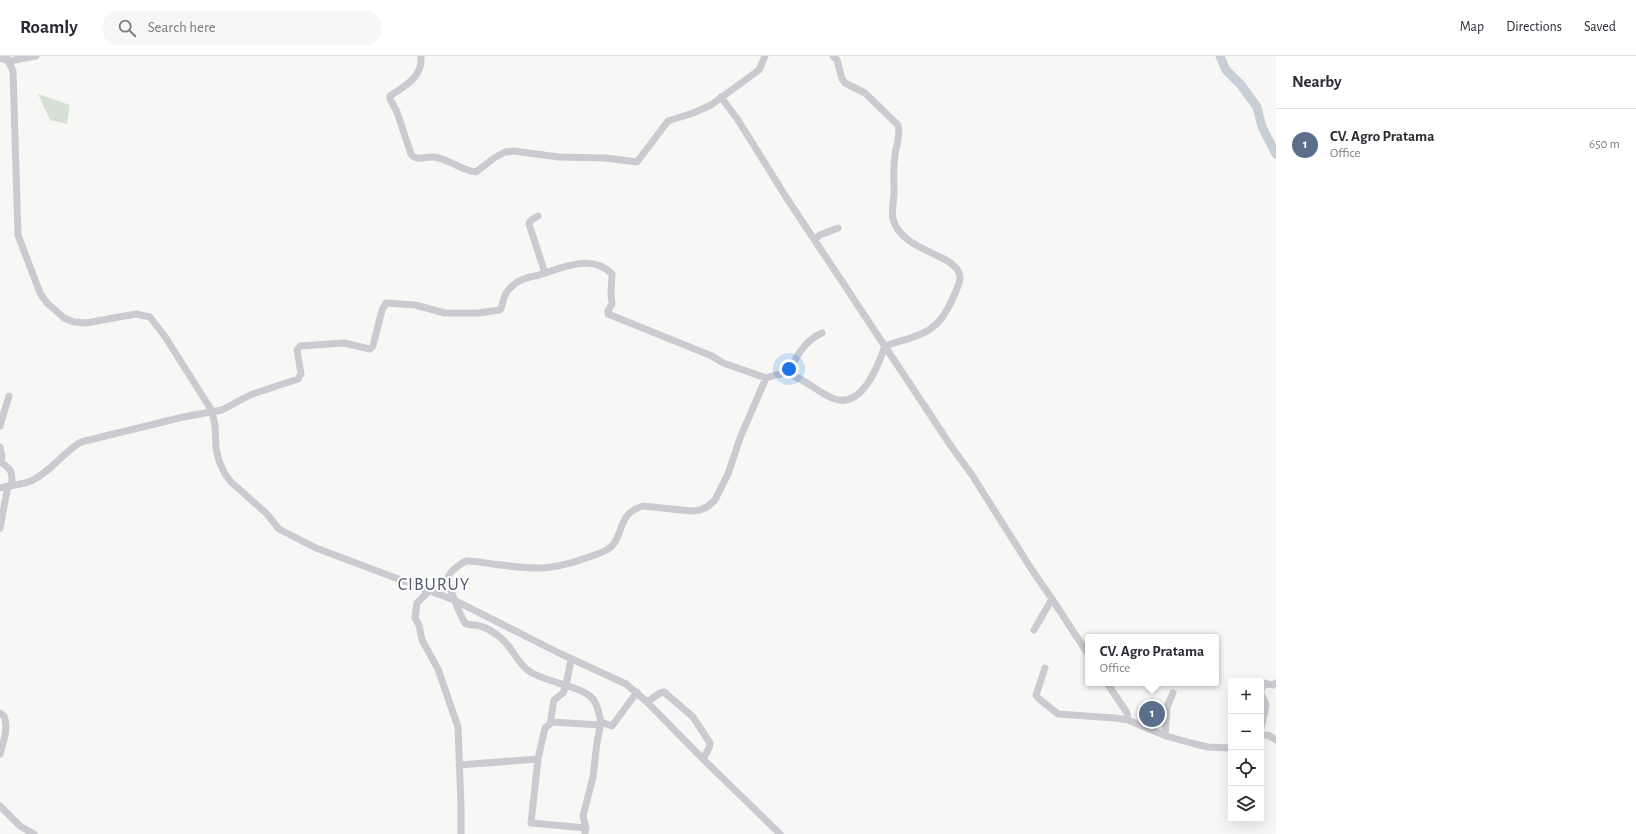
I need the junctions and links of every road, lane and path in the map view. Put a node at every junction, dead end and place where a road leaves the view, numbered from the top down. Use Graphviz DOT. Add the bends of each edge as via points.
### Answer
graph roads {
  1 [pos="36,56"];
  2 [pos="421,56"];
  3 [pos="765,56"];
  4 [pos="833,56"];
  5 [pos="0,58"];
  6 [pos="7,58"];
  7 [pos="721,97"];
  8 [pos="538,216"];
  9 [pos="838,228"];
  10 [pos="815,240"];
  11 [pos="545,273"];
  12 [pos="822,333"];
  13 [pos="885,346"];
  14 [pos="788,374"];
  15 [pos="766,378"];
  16 [pos="9,396"];
  17 [pos="212,411"];
  18 [pos="0,426"];
  19 [pos="0,447"];
  20 [pos="0,462"];
  21 [pos="10,485"];
  22 [pos="0,488"];
  23 [pos="0,528"];
  24 [pos="429,591"];
  25 [pos="1052,599"];
  26 [pos="454,600"];
  27 [pos="1034,630"];
  28 [pos="1085,649"];
  29 [pos="571,659"];
  30 [pos="1045,668"];
  31 [pos="1264,683"];
  32 [pos="1276,683"];
  33 [pos="566,686"];
  34 [pos="1109,686"];
  35 [pos="637,692"];
  36 [pos="1173,693"];
  37 [pos="1264,701"];
  38 [pos="647,702"];
  39 [pos="0,713"];
  40 [pos="1264,715"];
  41 [pos="1128,720"];
  42 [pos="551,722"];
  43 [pos="601,724"];
  44 [pos="1165,735"];
  45 [pos="1264,735"];
  46 [pos="1276,740"];
  47 [pos="1228,748"];
  48 [pos="0,754"];
  49 [pos="538,759"];
  50 [pos="703,759"];
  51 [pos="459,765"];
  52 [pos="0,806"];
  53 [pos="585,831"];
  54 [pos="34,834"];
  55 [pos="461,834"];
  56 [pos="780,834"];
  1 -- 6 [label="street"];
  2 -- 7 [label="street" via="422,64 415,79 390,96 411,154 418,159 434,157 449,161 472,172 476,172 505,152 514,151 558,157 637,162 668,121 702,109"];
  3 -- 7 [label="street" via="759,70"];
  4 -- 13 [label="street" via="837,60 845,83 865,93 898,125 899,136 893,168 893,217 896,227 911,243 946,260 960,275 947,312 937,324 918,335"];
  5 -- 6 [label="street"];
  6 -- 17 [label="street" via="13,71 18,235 40,293 58,313 74,322 86,323 136,314 150,317"];
  7 -- 10 [label="street"];
  8 -- 11 [label="street" via="529,224"];
  9 -- 10 [label="street" via="820,235"];
  10 -- 13 [label="street"];
  11 -- 15 [label="street" via="582,263 605,269 612,274 613,279 612,304 608,314 712,356 723,364"];
  11 -- 17 [label="street" via="517,282 504,295 501,309 485,313 445,313 415,305 386,302 370,349 344,343 300,346 297,350 301,374 298,379 250,394 222,410"];
  12 -- 14 [label="street" via="813,337 804,346"];
  13 -- 14 [label="street" via="870,381 851,398 834,399"];
  13 -- 25 [label="street"];
  14 -- 15 [label="street"];
  15 -- 26 [label="street" via="722,487 715,500 707,507 692,511 643,506 636,508 625,517 617,539 609,549 547,568 466,561 455,568 448,578"];
  16 -- 18 [label="street"];
  17 -- 21 [label="street" via="81,442 46,472 30,482"];
  17 -- 24 [label="street" via="216,448 225,474 266,513 278,529 316,548"];
  19 -- 20 [label="street"];
  20 -- 21 [label="street" via="11,470"];
  21 -- 22 [label="street"];
  21 -- 23 [label="street"];
  24 -- 26 [label="street"];
  24 -- 51 [label="street" via="417,604 415,618 452,707 458,731"];
  25 -- 27 [label="street"];
  25 -- 28 [label="street"];
  26 -- 29 [label="street"];
  26 -- 33 [label="street" via="465,623 488,629 503,640 528,671"];
  29 -- 33 [label="street"];
  29 -- 35 [label="street" via="626,684"];
  30 -- 41 [label="street" via="1036,695 1055,712"];
  31 -- 32 [label="street"];
  33 -- 42 [label="street" via="563,693 554,700"];
  33 -- 43 [label="street" via="593,698"];
  34 -- 41 [label="street" via="1127,713"];
  35 -- 38 [label="street"];
  35 -- 43 [label="street" via="612,726"];
  36 -- 44 [label="street" via="1167,707"];
  37 -- 40 [label="street"];
  38 -- 50 [label="street"];
  38 -- 50 [label="street" via="664,692 693,716 710,743"];
  39 -- 48 [label="street" via="6,723"];
  41 -- 44 [label="street"];
  42 -- 43 [label="street"];
  42 -- 49 [label="street" via="544,728"];
  43 -- 53 [label="street" via="593,777 583,816"];
  44 -- 47 [label="street" via="1203,746"];
  45 -- 46 [label="street"];
  49 -- 51 [label="street"];
  49 -- 53 [label="street" via="531,823"];
  50 -- 56 [label="street"];
  51 -- 55 [label="street"];
  52 -- 54 [label="street" via="20,826"];
}
